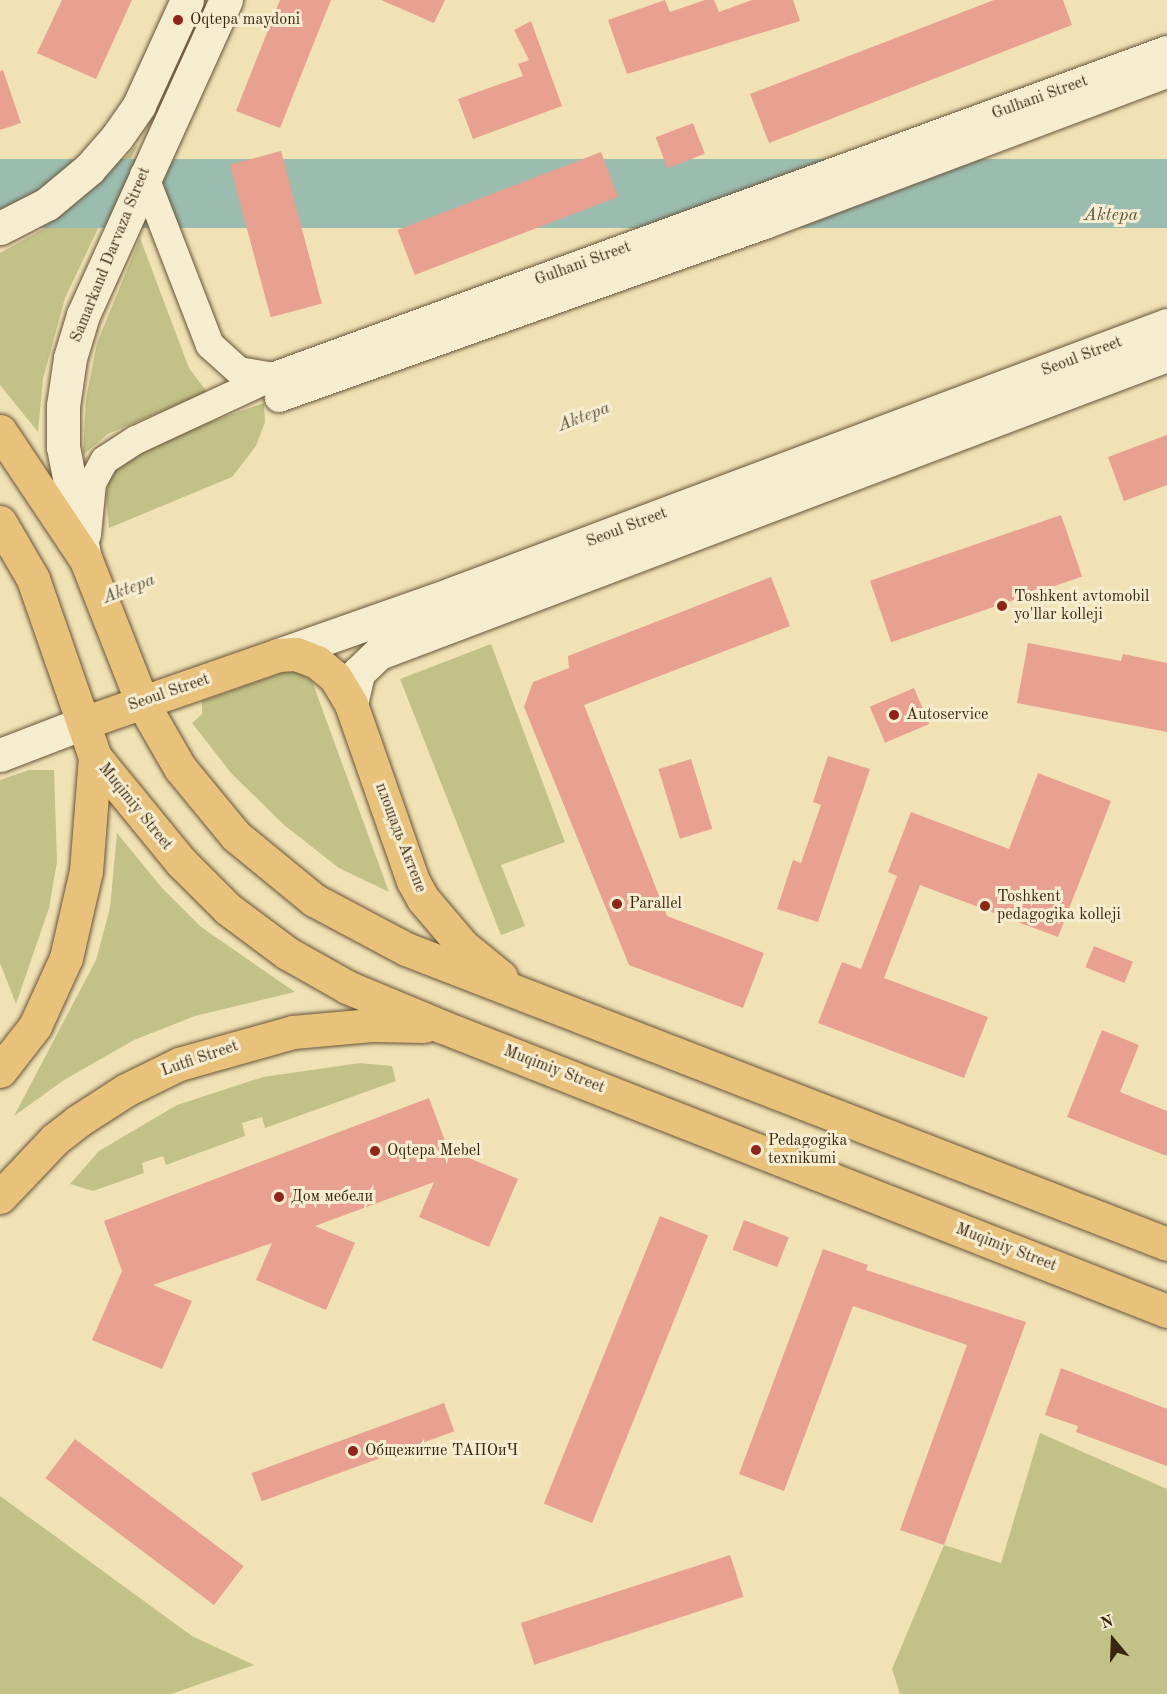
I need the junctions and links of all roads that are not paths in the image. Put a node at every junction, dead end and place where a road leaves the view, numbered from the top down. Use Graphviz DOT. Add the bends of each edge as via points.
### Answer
graph roads {
  1 [pos="188,0"];
  2 [pos="226,0"];
  3 [pos="1167,50"];
  4 [pos="1167,74"];
  5 [pos="144,175"];
  6 [pos="0,228"];
  7 [pos="1167,325"];
  8 [pos="1167,355"];
  9 [pos="276,387"];
  10 [pos="0,431"];
  11 [pos="0,522"];
  12 [pos="0,545"];
  13 [pos="86,560"];
  14 [pos="33,579"];
  15 [pos="278,655"];
  16 [pos="142,702"];
  17 [pos="351,704"];
  18 [pos="83,723"];
  19 [pos="0,755"];
  20 [pos="95,757"];
  21 [pos="532,999"];
  22 [pos="443,1027"];
  23 [pos="2,1062"];
  24 [pos="0,1197"];
  25 [pos="1167,1244"];
  26 [pos="1167,1311"];
  1 -- 6 [label="main road" via="139,105 117,137 88,169 47,204"];
  2 -- 5 [label="main road, Samarkand Darvaza Street"];
  3 -- 9 [label="street, Gulhani Street"];
  4 -- 9 [label="street, Gulhani Street" via="776,220"];
  5 -- 9 [label="street" via="210,345 239,371"];
  5 -- 13 [label="main road, Samarkand Darvaza Street" via="83,315 66,382 62,426 65,468"];
  7 -- 15 [label="main road, Seoul Street" via="451,594"];
  8 -- 17 [label="main road" via="379,653 358,673"];
  9 -- 13 [label="street, Gulhani Street" via="136,440 105,460 91,490"];
  10 -- 13 [label="main road"];
  11 -- 14 [label="main road, Muqimiy Street"];
  12 -- 14 [label="main road"];
  13 -- 16 [label="main road"];
  14 -- 18 [label="main road, Muqimiy Street"];
  15 -- 16 [label="main road, Seoul Street"];
  15 -- 17 [label="main road, площадь Актепе" via="296,654 317,662 335,677"];
  16 -- 18 [label="main road, Seoul Street"];
  16 -- 21 [label="main road" via="180,768 214,813 288,881 390,942"];
  17 -- 21 [label="main road, площадь Актепе" via="413,881 423,899 463,946"];
  18 -- 19 [label="main road"];
  18 -- 20 [label="main road, Muqimiy Street"];
  20 -- 22 [label="main road, Muqimiy Street" via="166,846 228,909 257,932 347,987"];
  20 -- 23 [label="main road" via="94,813 74,929 45,1006"];
  21 -- 25 [label="main road"];
  22 -- 24 [label="main road, Lutfi Street" via="372,1025 293,1032 179,1064 126,1090 78,1121 55,1139"];
  22 -- 26 [label="main road, Muqimiy Street"];
}
